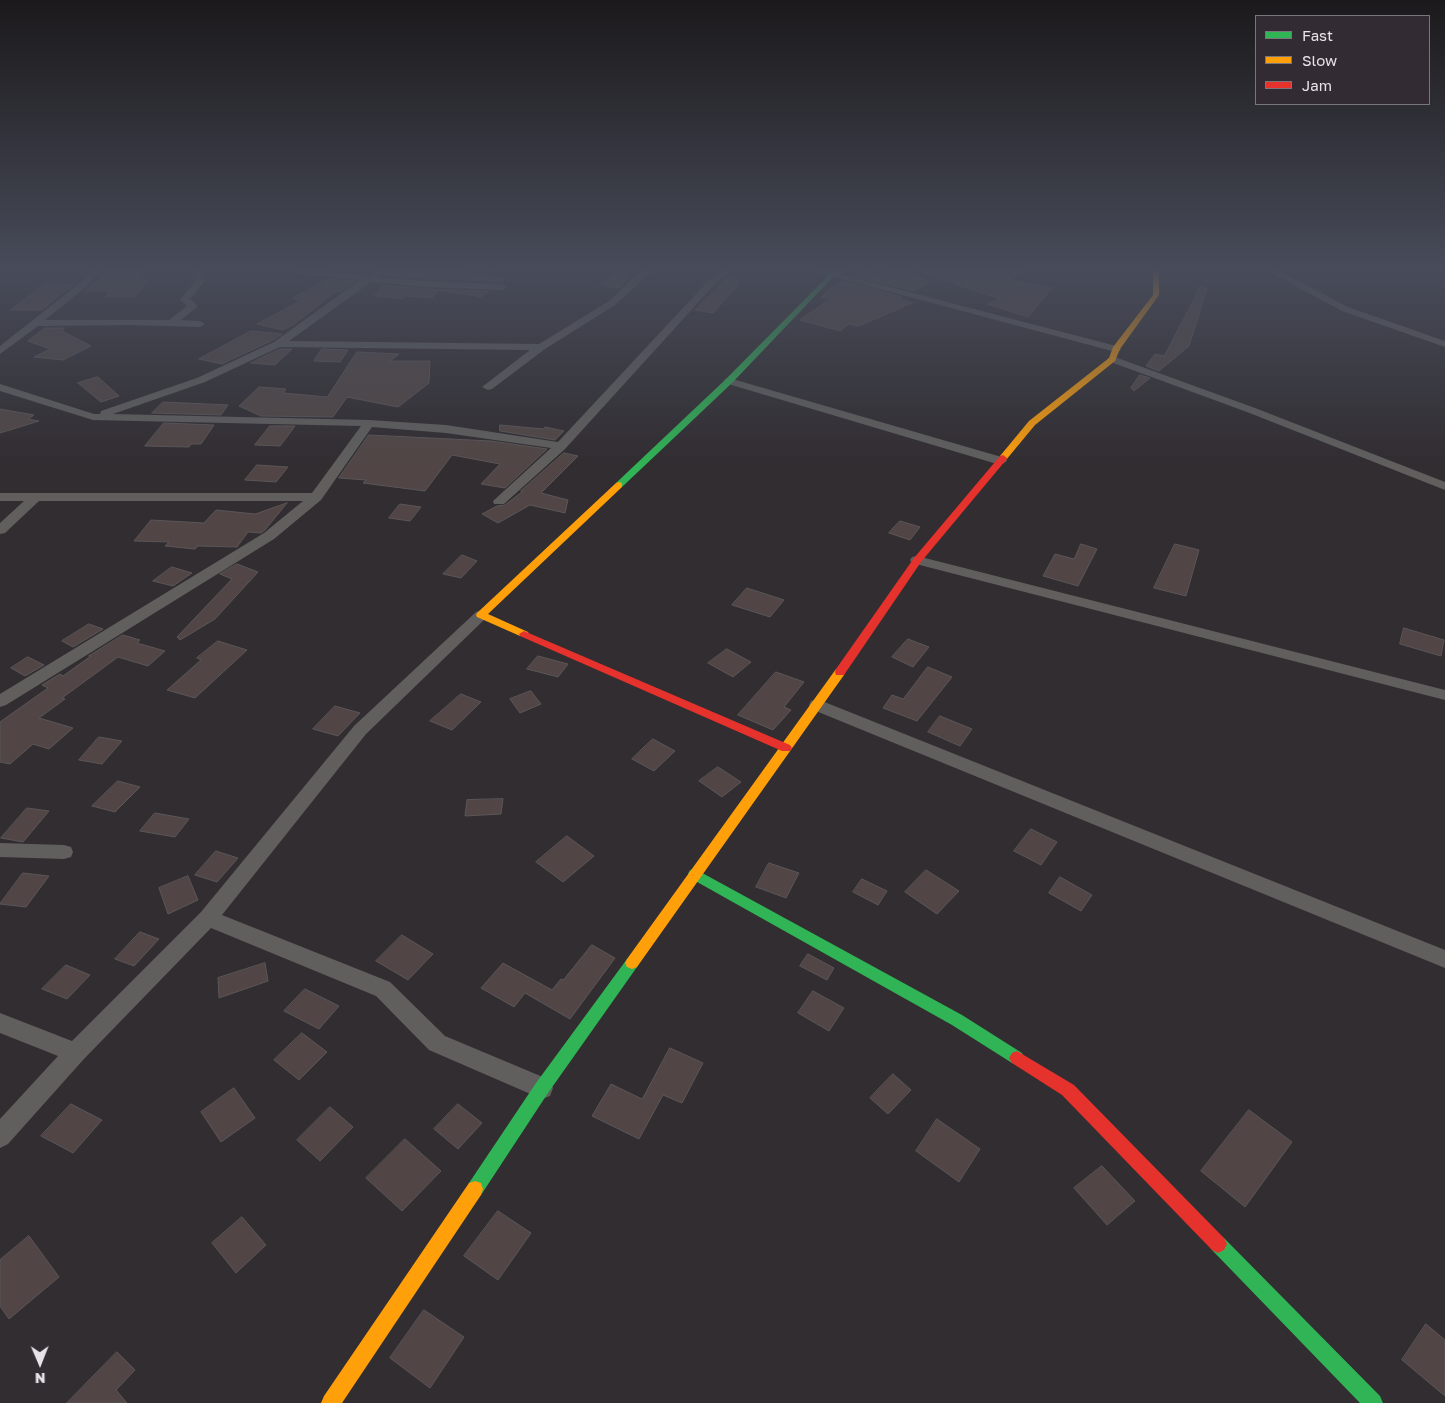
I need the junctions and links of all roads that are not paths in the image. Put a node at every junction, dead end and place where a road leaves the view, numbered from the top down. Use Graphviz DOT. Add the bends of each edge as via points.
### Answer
graph roads {
  1 [pos="21,334"];
  2 [pos="291,334"];
  3 [pos="561,334"];
  4 [pos="664,334"];
  5 [pos="775,334"];
  6 [pos="1044,334"];
  7 [pos="1128,334"];
  8 [pos="1418,334"];
  9 [pos="278,344"];
  10 [pos="1445,344"];
  11 [pos="541,347"];
  12 [pos="0,351"];
  13 [pos="1114,354"];
  14 [pos="730,381"];
  15 [pos="0,387"];
  16 [pos="488,387"];
  17 [pos="93,417"];
  18 [pos="369,422"];
  19 [pos="561,446"];
  20 [pos="1001,460"];
  21 [pos="1445,486"];
  22 [pos="0,497"];
  23 [pos="36,497"];
  24 [pos="316,497"];
  25 [pos="499,501"];
  26 [pos="0,530"];
  27 [pos="917,560"];
  28 [pos="482,615"];
  29 [pos="1445,695"];
  30 [pos="0,701"];
  31 [pos="817,705"];
  32 [pos="786,748"];
  33 [pos="0,850"];
  34 [pos="64,852"];
  35 [pos="695,874"];
  36 [pos="208,918"];
  37 [pos="1445,959"];
  38 [pos="0,1023"];
  39 [pos="75,1053"];
  40 [pos="542,1088"];
  41 [pos="0,1136"];
  42 [pos="331,1403"];
  43 [pos="1373,1403"];
  1 -- 12 [label="street"];
  2 -- 9 [label="street"];
  3 -- 11 [label="street"];
  4 -- 19 [label="street"];
  5 -- 14 [label="street"];
  6 -- 13 [label="street"];
  7 -- 13 [label="street"];
  8 -- 10 [label="street"];
  9 -- 11 [label="street"];
  9 -- 17 [label="street" via="201,380"];
  11 -- 16 [label="street"];
  13 -- 20 [label="street" via="1032,424"];
  13 -- 21 [label="street"];
  14 -- 20 [label="street"];
  14 -- 28 [label="street"];
  15 -- 17 [label="street"];
  17 -- 18 [label="street"];
  18 -- 19 [label="street" via="446,429"];
  18 -- 24 [label="street"];
  19 -- 25 [label="street"];
  20 -- 27 [label="street"];
  22 -- 23 [label="street"];
  23 -- 24 [label="street"];
  23 -- 26 [label="street"];
  24 -- 30 [label="street" via="269,536"];
  27 -- 29 [label="street"];
  27 -- 31 [label="street"];
  28 -- 32 [label="street"];
  28 -- 36 [label="street" via="360,730"];
  31 -- 32 [label="street"];
  31 -- 37 [label="street"];
  32 -- 35 [label="street"];
  33 -- 34 [label="street"];
  35 -- 40 [label="street"];
  35 -- 43 [label="street" via="957,1020 1068,1090"];
  36 -- 39 [label="street"];
  36 -- 40 [label="street" via="383,989 438,1043"];
  38 -- 39 [label="street"];
  39 -- 41 [label="street"];
  40 -- 42 [label="street"];
}
